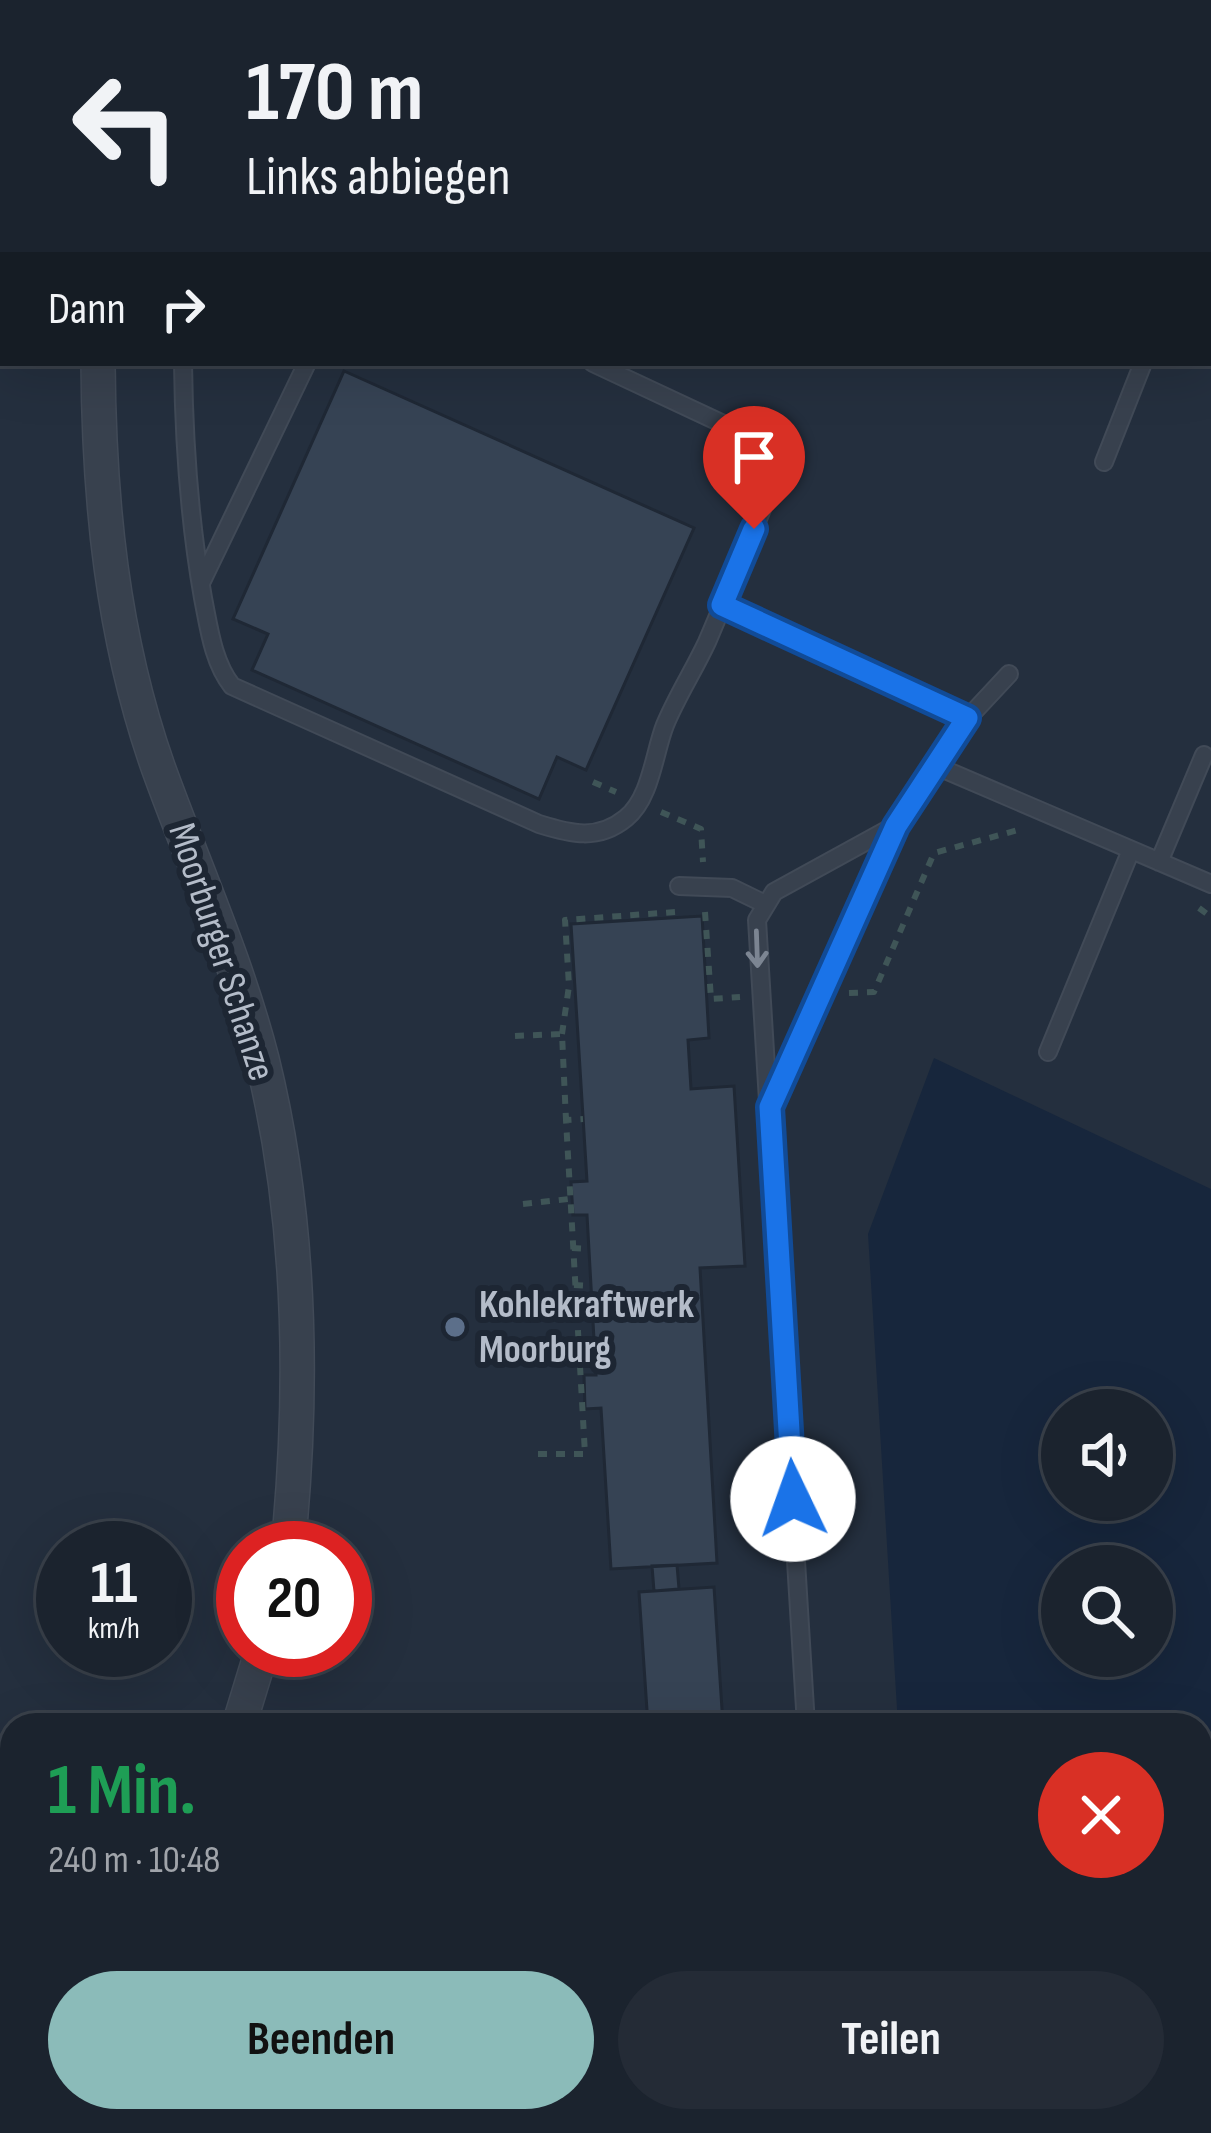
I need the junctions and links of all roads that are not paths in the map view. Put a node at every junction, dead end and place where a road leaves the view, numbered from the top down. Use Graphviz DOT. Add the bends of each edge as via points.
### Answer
graph roads {
  1 [pos="98,366"];
  2 [pos="183,366"];
  3 [pos="306,366"];
  4 [pos="598,366"];
  5 [pos="1142,366"];
  6 [pos="1104,462"];
  7 [pos="201,583"];
  8 [pos="722,605"];
  9 [pos="1009,674"];
  10 [pos="967,718"];
  11 [pos="1204,755"];
  12 [pos="936,766"];
  13 [pos="896,826"];
  14 [pos="1131,850"];
  15 [pos="1160,862"];
  16 [pos="1211,884"];
  17 [pos="679,886"];
  18 [pos="765,904"];
  19 [pos="1048,1052"];
  20 [pos="770,1107"];
  21 [pos="290,1521"];
  22 [pos="254,1677"];
  23 [pos="243,1713"];
  24 [pos="805,1713"];
  1 -- 21 [label="street, Moorburger Schanze" via="113,600 158,764 262,1059 284,1176 298,1447"];
  2 -- 7 [label="lane" via="184,467"];
  3 -- 7 [label="lane"];
  4 -- 8 [label="lane" via="785,453"];
  5 -- 6 [label="lane"];
  7 -- 8 [label="lane" via="224,676 243,694 576,835 612,826 639,803 665,724"];
  8 -- 10 [label="lane"];
  9 -- 10 [label="lane"];
  10 -- 12 [label="lane"];
  11 -- 15 [label="lane"];
  12 -- 13 [label="lane"];
  12 -- 14 [label="lane"];
  13 -- 18 [label="lane" via="815,866"];
  13 -- 20 [label="lane"];
  14 -- 15 [label="lane"];
  14 -- 19 [label="lane"];
  15 -- 16 [label="lane"];
  17 -- 18 [label="lane" via="741,890"];
  18 -- 20 [label="lane, one-way" via="756,938"];
  20 -- 24 [label="lane"];
  22 -- 23 [label="street"];
}
